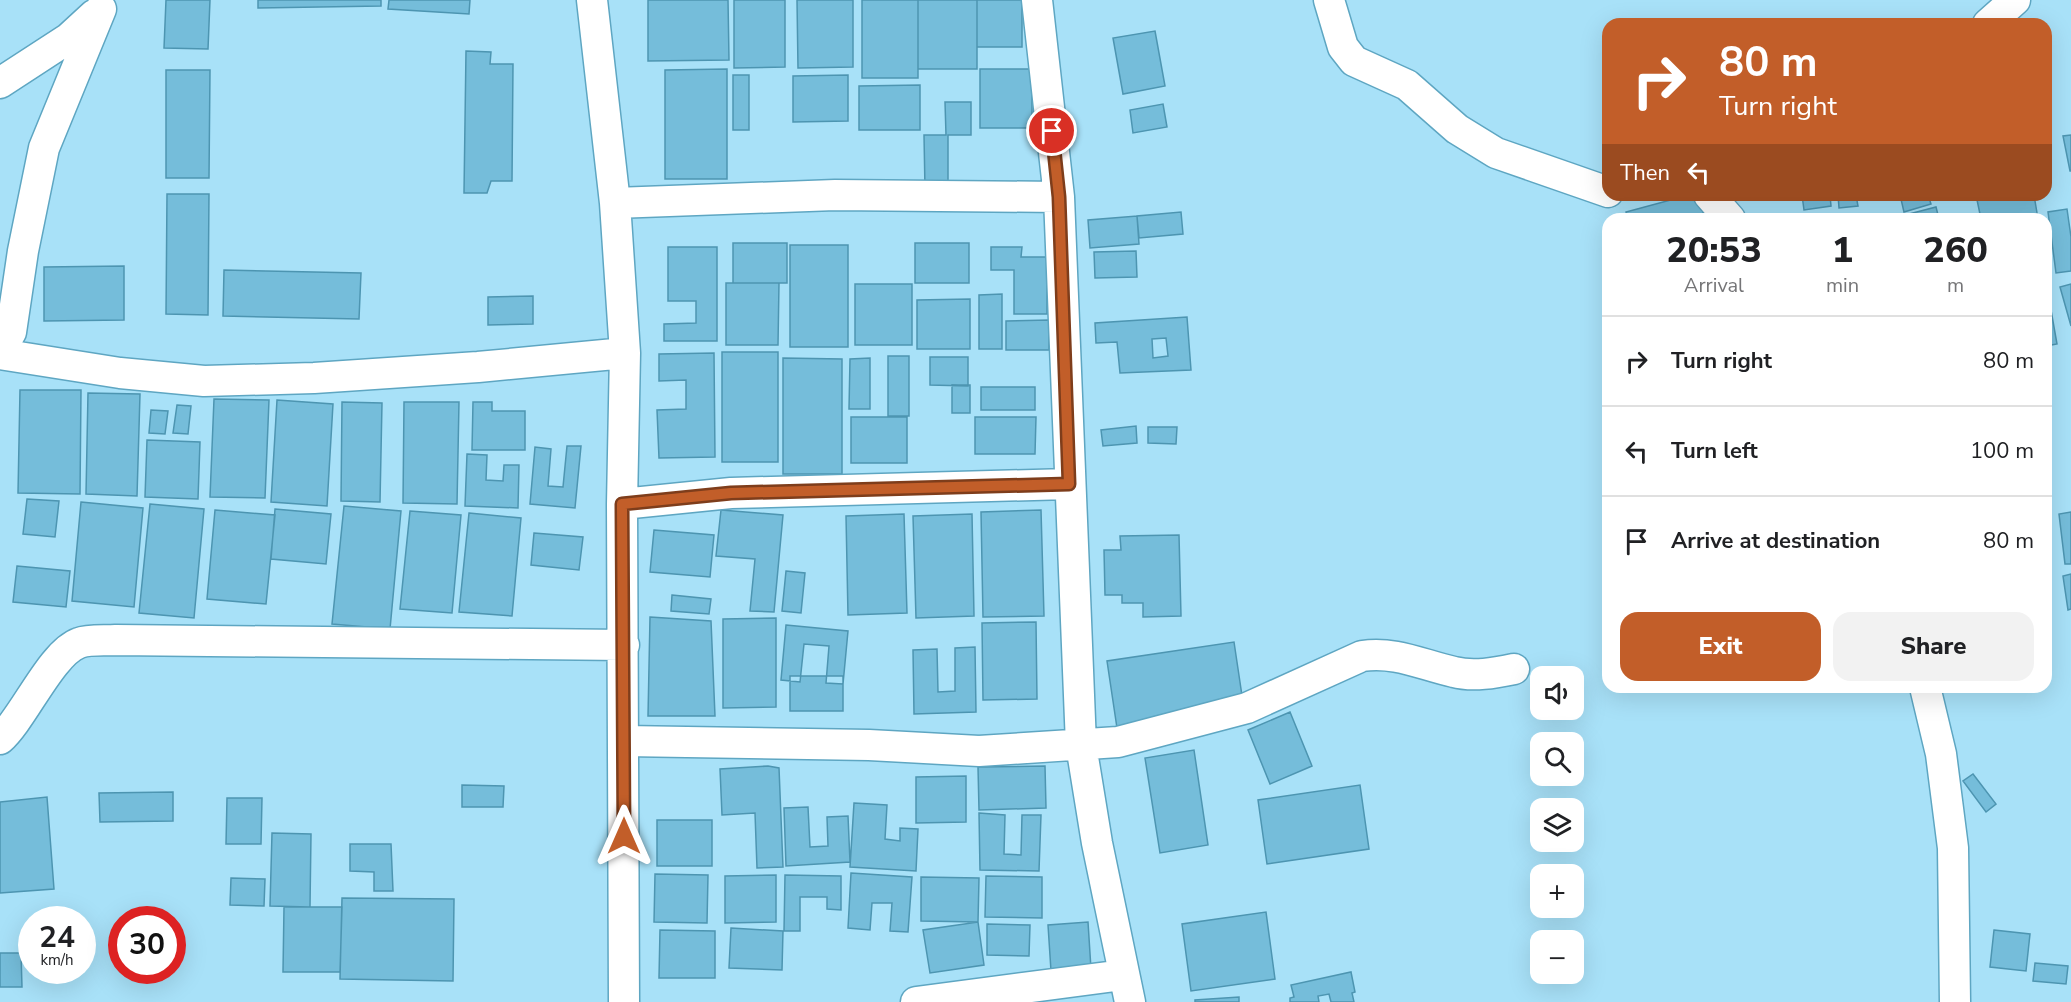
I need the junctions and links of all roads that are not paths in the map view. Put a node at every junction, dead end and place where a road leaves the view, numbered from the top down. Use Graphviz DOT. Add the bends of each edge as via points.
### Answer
graph roads {
  1 [pos="592,0"];
  2 [pos="1037,0"];
  3 [pos="1329,0"];
  4 [pos="2015,0"];
  5 [pos="104,4"];
  6 [pos="1995,18"];
  7 [pos="0,83"];
  8 [pos="1602,190"];
  9 [pos="1059,197"];
  10 [pos="1714,201"];
  11 [pos="615,203"];
  12 [pos="1725,213"];
  13 [pos="0,352"];
  14 [pos="625,353"];
  15 [pos="1069,484"];
  16 [pos="622,504"];
  17 [pos="624,645"];
  18 [pos="1514,669"];
  19 [pos="1926,693"];
  20 [pos="0,739"];
  21 [pos="625,741"];
  22 [pos="1081,746"];
  23 [pos="1126,989"];
  24 [pos="624,1002"];
  25 [pos="916,1002"];
  26 [pos="1955,1002"];
  1 -- 11 [label="street"];
  2 -- 9 [label="street"];
  3 -- 8 [label="street" via="1343,47 1354,61 1407,85 1457,129 1496,153"];
  4 -- 6 [label="street"];
  5 -- 7 [label="street" via="69,38"];
  5 -- 13 [label="street" via="44,148 10,332"];
  9 -- 11 [label="street" via="835,195"];
  9 -- 15 [label="street"];
  10 -- 12 [label="street"];
  11 -- 14 [label="street"];
  13 -- 14 [label="street" via="120,373 204,381 477,368"];
  14 -- 16 [label="street"];
  15 -- 16 [label="street" via="731,493"];
  15 -- 22 [label="street"];
  16 -- 17 [label="street"];
  17 -- 20 [label="street" via="116,640 79,643 67,651 31,694"];
  17 -- 21 [label="street"];
  18 -- 22 [label="street" via="1491,674 1456,673 1404,657 1362,656 1247,708 1164,732"];
  19 -- 26 [label="street" via="1941,754 1953,848"];
  21 -- 22 [label="street" via="979,751"];
  21 -- 24 [label="street"];
  22 -- 23 [label="street"];
  23 -- 25 [label="street"];
}
